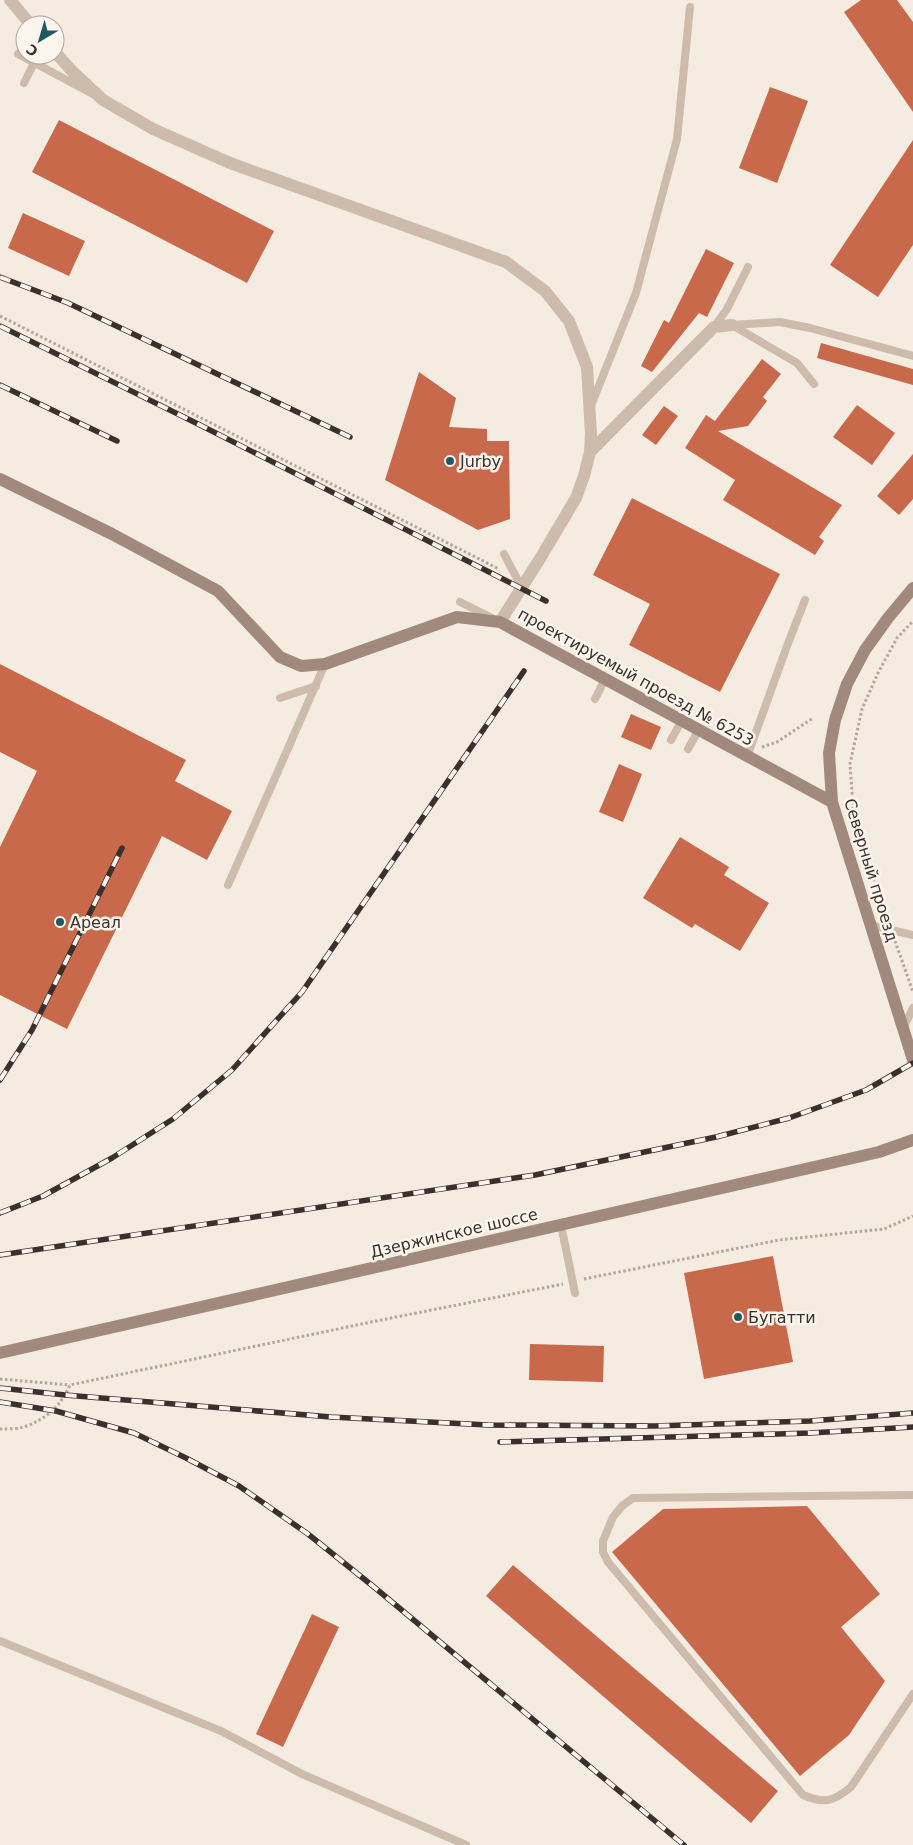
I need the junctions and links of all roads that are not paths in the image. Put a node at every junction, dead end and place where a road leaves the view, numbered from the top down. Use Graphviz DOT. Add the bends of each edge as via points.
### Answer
graph roads {
  1 [pos="10,0"];
  2 [pos="690,7"];
  3 [pos="23,15"];
  4 [pos="65,63"];
  5 [pos="33,65"];
  6 [pos="38,65"];
  7 [pos="24,83"];
  8 [pos="103,100"];
  9 [pos="748,267"];
  10 [pos="732,325"];
  11 [pos="714,328"];
  12 [pos="913,356"];
  13 [pos="814,384"];
  14 [pos="590,410"];
  15 [pos="590,452"];
  16 [pos="0,479"];
  17 [pos="504,554"];
  18 [pos="519,583"];
  19 [pos="913,588"];
  20 [pos="805,600"];
  21 [pos="460,602"];
  22 [pos="500,622"];
  23 [pos="325,664"];
  24 [pos="605,679"];
  25 [pos="316,686"];
  26 [pos="280,698"];
  27 [pos="595,699"];
  28 [pos="681,722"];
  29 [pos="698,731"];
  30 [pos="672,740"];
  31 [pos="688,749"];
  32 [pos="748,754"];
  33 [pos="832,802"];
  34 [pos="228,885"];
  35 [pos="870,925"];
  36 [pos="913,935"];
  37 [pos="913,1008"];
  38 [pos="902,1028"];
  39 [pos="913,1060"];
  40 [pos="913,1140"];
  41 [pos="561,1225"];
  42 [pos="575,1293"];
  43 [pos="0,1352"];
  44 [pos="913,1495"];
  45 [pos="0,1641"];
  46 [pos="913,1694"];
  47 [pos="466,1845"];
  1 -- 3 [label="street"];
  2 -- 14 [label="lane" via="677,139 636,292"];
  4 -- 8 [label="street"];
  5 -- 7 [label="lane"];
  6 -- 8 [label="lane"];
  8 -- 14 [label="street" via="153,129 230,163 506,262 545,291 569,321 587,367"];
  9 -- 11 [label="lane"];
  10 -- 11 [label="street"];
  10 -- 12 [label="lane" via="780,322"];
  10 -- 13 [label="lane" via="797,363"];
  11 -- 15 [label="street"];
  14 -- 15 [label="street"];
  15 -- 18 [label="street" via="576,498"];
  16 -- 23 [label="street, проектируемый проезд № 6253" via="218,590 280,657 300,666"];
  17 -- 18 [label="lane"];
  18 -- 22 [label="street"];
  19 -- 33 [label="street, Северный проезд" via="871,642 847,684 835,720 829,753"];
  20 -- 32 [label="lane"];
  21 -- 22 [label="lane"];
  22 -- 23 [label="street, проектируемый проезд № 6253" via="457,616"];
  22 -- 24 [label="street, проектируемый проезд № 6253"];
  23 -- 25 [label="lane"];
  24 -- 27 [label="lane"];
  24 -- 28 [label="street, проектируемый проезд № 6253"];
  25 -- 26 [label="lane"];
  25 -- 34 [label="lane"];
  28 -- 29 [label="street, проектируемый проезд № 6253"];
  28 -- 30 [label="lane"];
  29 -- 31 [label="lane"];
  29 -- 32 [label="street, проектируемый проезд № 6253"];
  32 -- 33 [label="street, проектируемый проезд № 6253"];
  33 -- 35 [label="street, Северный проезд"];
  35 -- 36 [label="lane"];
  35 -- 38 [label="street, Северный проезд"];
  37 -- 38 [label="lane"];
  38 -- 39 [label="street, Северный проезд"];
  40 -- 41 [label="street, Дзержинское шоссе" via="879,1152"];
  41 -- 42 [label="lane"];
  41 -- 43 [label="street, Дзержинское шоссе"];
  44 -- 46 [label="lane" via="633,1498 613,1517 603,1552 608,1562 803,1794 827,1801 840,1797 851,1788"];
  45 -- 47 [label="lane" via="221,1731 302,1774"];
}
